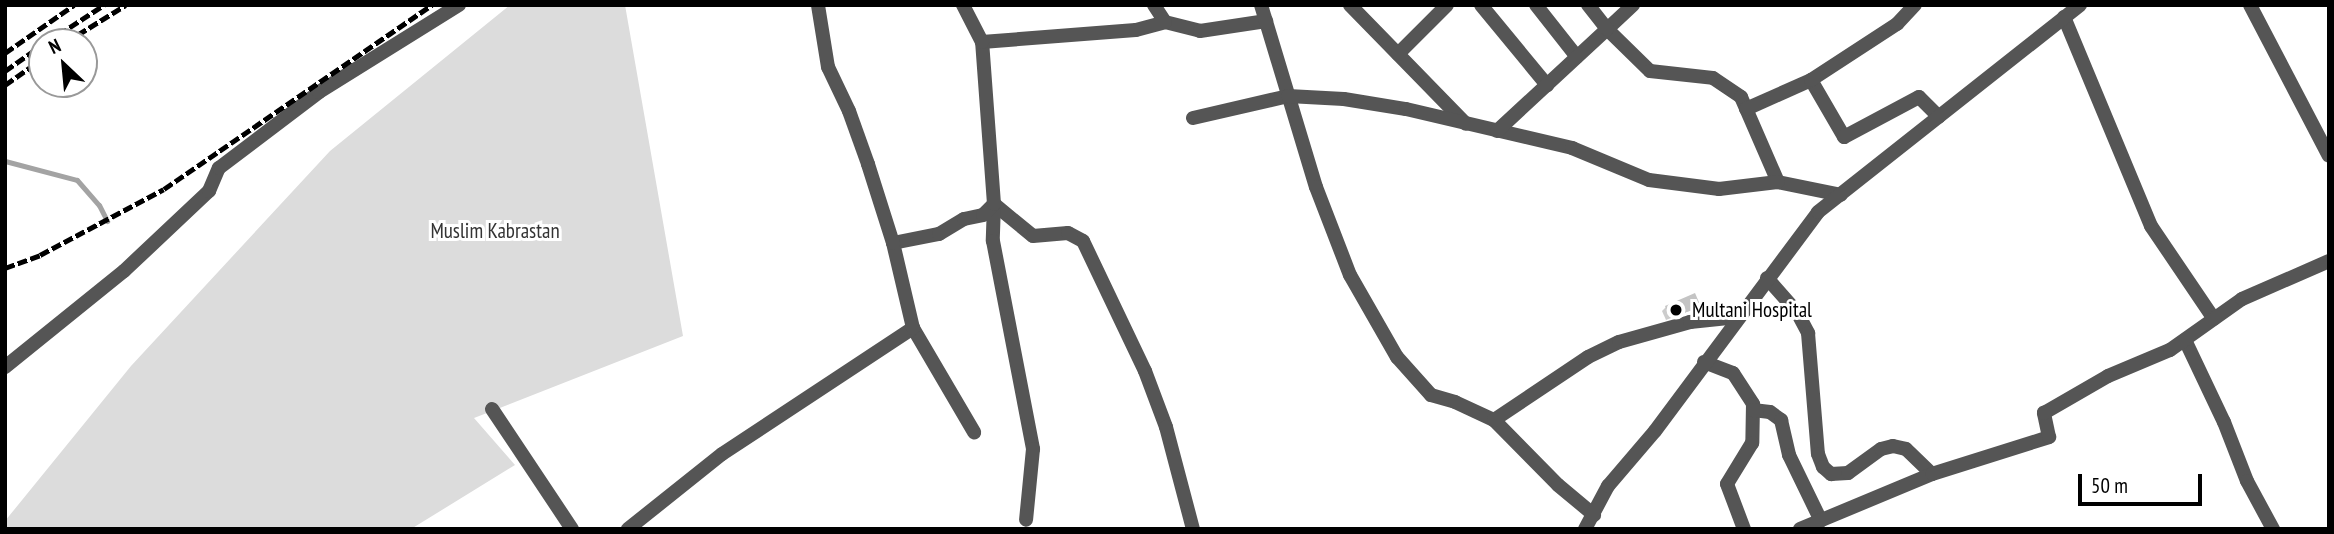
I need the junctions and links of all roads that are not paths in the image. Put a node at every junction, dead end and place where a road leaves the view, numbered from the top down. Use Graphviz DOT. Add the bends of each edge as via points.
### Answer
graph roads {
  1 [pos="459,5"];
  2 [pos="818,5"];
  3 [pos="963,5"];
  4 [pos="1154,5"];
  5 [pos="1261,5"];
  6 [pos="1350,5"];
  7 [pos="1447,5"];
  8 [pos="1481,5"];
  9 [pos="1536,5"];
  10 [pos="1588,5"];
  11 [pos="1633,5"];
  12 [pos="1915,5"];
  13 [pos="2080,5"];
  14 [pos="2250,5"];
  15 [pos="2064,17"];
  16 [pos="1266,21"];
  17 [pos="1165,22"];
  18 [pos="1608,29"];
  19 [pos="982,42"];
  20 [pos="1398,54"];
  21 [pos="1577,57"];
  22 [pos="1811,80"];
  23 [pos="1547,85"];
  24 [pos="1288,96"];
  25 [pos="1746,109"];
  26 [pos="1939,117"];
  27 [pos="1193,118"];
  28 [pos="1466,124"];
  29 [pos="1497,131"];
  30 [pos="2329,156"];
  31 [pos="1778,182"];
  32 [pos="1841,195"];
  33 [pos="994,204"];
  34 [pos="893,243"];
  35 [pos="2329,261"];
  36 [pos="1767,278"];
  37 [pos="1738,317"];
  38 [pos="2214,319"];
  39 [pos="913,328"];
  40 [pos="2185,340"];
  41 [pos="1704,362"];
  42 [pos="5,368"];
  43 [pos="492,409"];
  44 [pos="1753,410"];
  45 [pos="1494,420"];
  46 [pos="974,432"];
  47 [pos="1932,474"];
  48 [pos="1594,515"];
  49 [pos="1026,520"];
  50 [pos="1821,520"];
  51 [pos="572,529"];
  52 [pos="628,529"];
  53 [pos="1193,529"];
  54 [pos="1585,529"];
  55 [pos="1744,529"];
  56 [pos="1800,529"];
  57 [pos="2273,529"];
  1 -- 42 [label="street" via="319,92 219,168 209,191 143,253"];
  2 -- 34 [label="street" via="828,67 849,111"];
  3 -- 19 [label="street"];
  4 -- 17 [label="street"];
  5 -- 16 [label="street"];
  6 -- 20 [label="street"];
  7 -- 20 [label="street"];
  8 -- 23 [label="street"];
  9 -- 21 [label="street"];
  10 -- 18 [label="street"];
  11 -- 18 [label="street"];
  12 -- 22 [label="street" via="1897,24"];
  13 -- 15 [label="street"];
  14 -- 30 [label="street"];
  15 -- 26 [label="street"];
  15 -- 38 [label="street" via="2151,226"];
  16 -- 17 [label="street" via="1200,31"];
  16 -- 24 [label="street"];
  17 -- 19 [label="street" via="1136,30"];
  18 -- 21 [label="street"];
  18 -- 25 [label="street" via="1650,71 1713,78 1741,97"];
  19 -- 33 [label="street"];
  20 -- 28 [label="street"];
  21 -- 23 [label="street"];
  22 -- 25 [label="street"];
  22 -- 26 [label="street" via="1844,137 1919,96"];
  23 -- 29 [label="street"];
  24 -- 27 [label="street"];
  24 -- 28 [label="street" via="1357,101"];
  24 -- 45 [label="street" via="1350,275 1397,357 1431,395"];
  25 -- 31 [label="street"];
  26 -- 32 [label="street"];
  28 -- 29 [label="street"];
  29 -- 31 [label="street" via="1572,148 1649,180 1718,189"];
  31 -- 32 [label="street"];
  32 -- 36 [label="street" via="1818,212"];
  33 -- 34 [label="street" via="983,215 939,233"];
  33 -- 49 [label="street" via="993,241 1032,449"];
  33 -- 53 [label="street" via="1033,236 1068,233 1083,241 1145,371 1166,426"];
  34 -- 39 [label="street"];
  35 -- 38 [label="street" via="2242,299"];
  36 -- 37 [label="street"];
  36 -- 47 [label="street" via="1797,312 1808,333 1818,454 1823,467 1831,474 1848,473 1881,449 1893,446 1906,449"];
  37 -- 41 [label="street"];
  37 -- 45 [label="street" via="1690,322 1619,342 1588,357"];
  38 -- 40 [label="street"];
  39 -- 46 [label="street"];
  39 -- 52 [label="street" via="722,454"];
  40 -- 47 [label="street" via="2044,413 2049,437"];
  40 -- 57 [label="street"];
  41 -- 44 [label="street" via="1733,373"];
  41 -- 48 [label="street" via="1608,486"];
  43 -- 51 [label="street"];
  44 -- 50 [label="street" via="1770,412 1781,420 1789,455"];
  44 -- 55 [label="street" via="1752,443 1727,484"];
  45 -- 48 [label="street"];
  47 -- 50 [label="street"];
  48 -- 54 [label="street"];
  50 -- 56 [label="street"];
}
